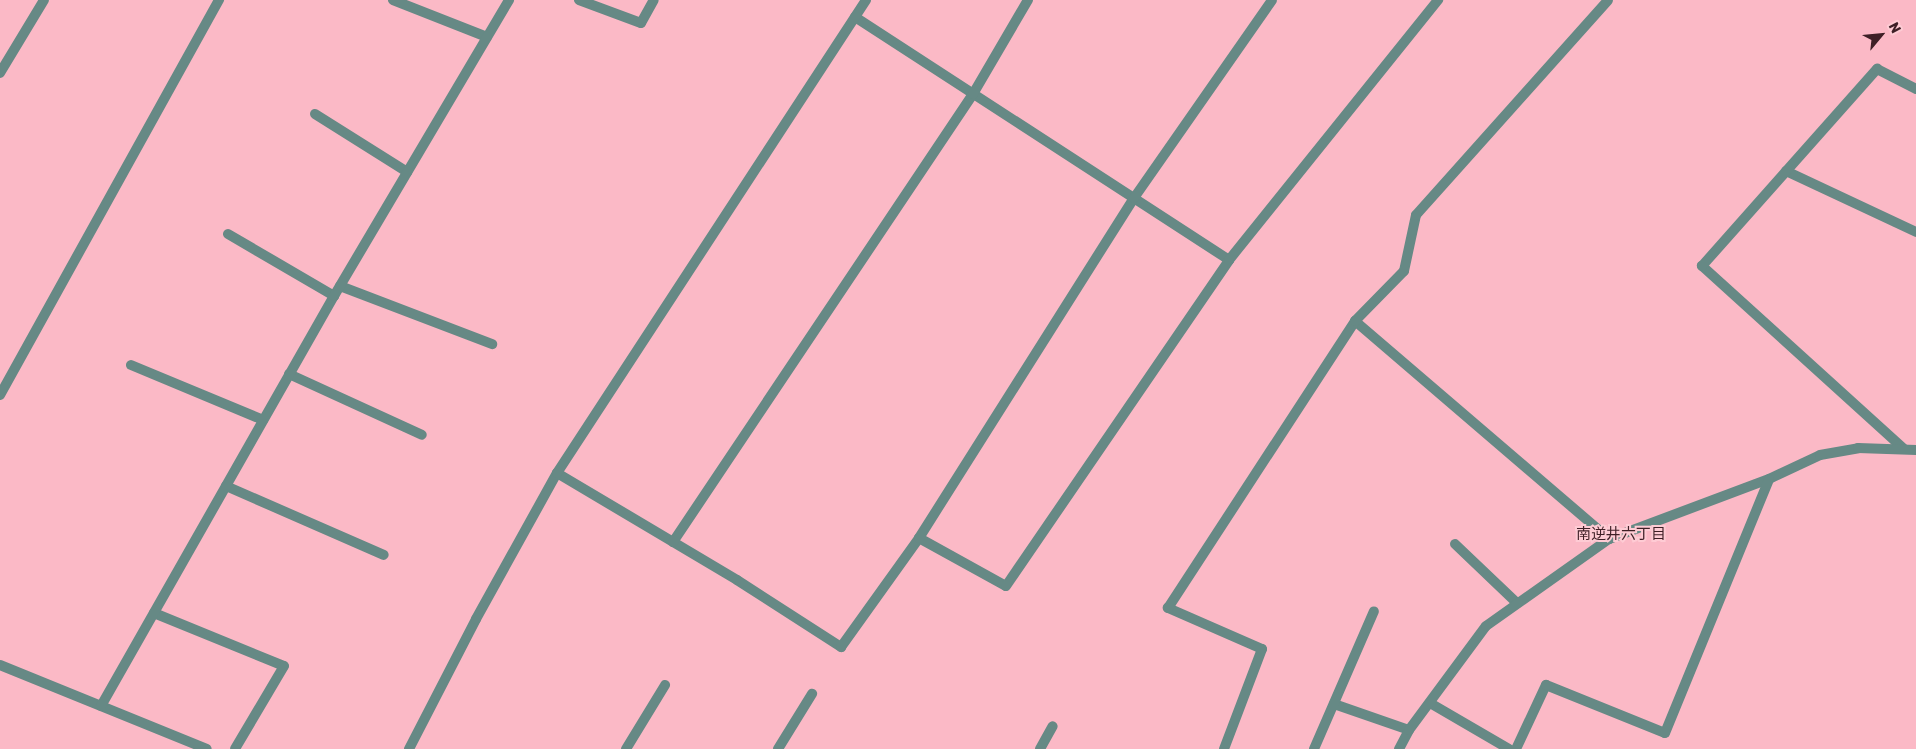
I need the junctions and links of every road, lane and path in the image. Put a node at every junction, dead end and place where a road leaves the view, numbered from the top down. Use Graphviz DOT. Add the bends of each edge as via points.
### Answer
graph roads {
  1 [pos="44,0"];
  2 [pos="219,0"];
  3 [pos="393,0"];
  4 [pos="508,0"];
  5 [pos="579,0"];
  6 [pos="654,0"];
  7 [pos="866,0"];
  8 [pos="1028,0"];
  9 [pos="1272,0"];
  10 [pos="1438,0"];
  11 [pos="1608,0"];
  12 [pos="855,17"];
  13 [pos="487,37"];
  14 [pos="0,73"];
  15 [pos="1916,89"];
  16 [pos="973,94"];
  17 [pos="314,114"];
  18 [pos="1786,171"];
  19 [pos="407,172"];
  20 [pos="1134,198"];
  21 [pos="1916,232"];
  22 [pos="228,234"];
  23 [pos="1230,260"];
  24 [pos="340,286"];
  25 [pos="334,296"];
  26 [pos="1355,321"];
  27 [pos="492,344"];
  28 [pos="131,365"];
  29 [pos="289,374"];
  30 [pos="0,395"];
  31 [pos="263,420"];
  32 [pos="422,435"];
  33 [pos="1904,449"];
  34 [pos="1916,450"];
  35 [pos="557,473"];
  36 [pos="1769,479"];
  37 [pos="226,486"];
  38 [pos="919,538"];
  39 [pos="1609,539"];
  40 [pos="673,542"];
  41 [pos="1455,544"];
  42 [pos="384,555"];
  43 [pos="1517,603"];
  44 [pos="1374,611"];
  45 [pos="154,613"];
  46 [pos="0,666"];
  47 [pos="665,685"];
  48 [pos="812,694"];
  49 [pos="1430,703"];
  50 [pos="1334,704"];
  51 [pos="101,706"];
  52 [pos="1053,726"];
  53 [pos="1409,730"];
  54 [pos="207,749"];
  55 [pos="235,749"];
  56 [pos="409,749"];
  57 [pos="626,749"];
  58 [pos="778,749"];
  59 [pos="1040,749"];
  60 [pos="1224,749"];
  61 [pos="1314,749"];
  62 [pos="1399,749"];
  63 [pos="1509,749"];
  64 [pos="1516,749"];
  1 -- 14 [label="street"];
  2 -- 30 [label="street"];
  3 -- 13 [label="street"];
  4 -- 13 [label="street"];
  5 -- 6 [label="street" via="641,23"];
  7 -- 12 [label="street"];
  8 -- 16 [label="street"];
  9 -- 20 [label="street"];
  10 -- 23 [label="street"];
  11 -- 26 [label="street" via="1416,215 1404,271"];
  12 -- 16 [label="street"];
  12 -- 35 [label="street"];
  13 -- 19 [label="street"];
  15 -- 18 [label="street" via="1877,69"];
  16 -- 20 [label="street"];
  16 -- 40 [label="street"];
  17 -- 19 [label="street"];
  18 -- 21 [label="street"];
  18 -- 33 [label="street" via="1702,266"];
  19 -- 24 [label="street"];
  20 -- 23 [label="street"];
  20 -- 38 [label="street"];
  22 -- 25 [label="street"];
  23 -- 38 [label="street" via="1006,586"];
  24 -- 25 [label="street"];
  24 -- 27 [label="street"];
  25 -- 29 [label="street"];
  26 -- 39 [label="street"];
  26 -- 60 [label="street" via="1168,608 1262,649"];
  28 -- 31 [label="street"];
  29 -- 31 [label="street"];
  29 -- 32 [label="street"];
  31 -- 37 [label="street"];
  33 -- 34 [label="street"];
  33 -- 36 [label="street" via="1858,448 1820,455"];
  35 -- 40 [label="street"];
  35 -- 56 [label="street"];
  36 -- 39 [label="street"];
  36 -- 64 [label="street" via="1665,733 1546,685"];
  37 -- 42 [label="street"];
  37 -- 45 [label="street"];
  38 -- 40 [label="street" via="841,648"];
  39 -- 43 [label="street"];
  41 -- 43 [label="street"];
  43 -- 49 [label="street" via="1486,626"];
  44 -- 50 [label="street"];
  45 -- 51 [label="street"];
  45 -- 55 [label="street" via="284,666"];
  46 -- 51 [label="street"];
  47 -- 57 [label="street"];
  48 -- 58 [label="street"];
  49 -- 53 [label="street"];
  49 -- 63 [label="street"];
  50 -- 53 [label="street"];
  50 -- 61 [label="street"];
  51 -- 54 [label="street"];
  52 -- 59 [label="street"];
  53 -- 62 [label="street"];
}
